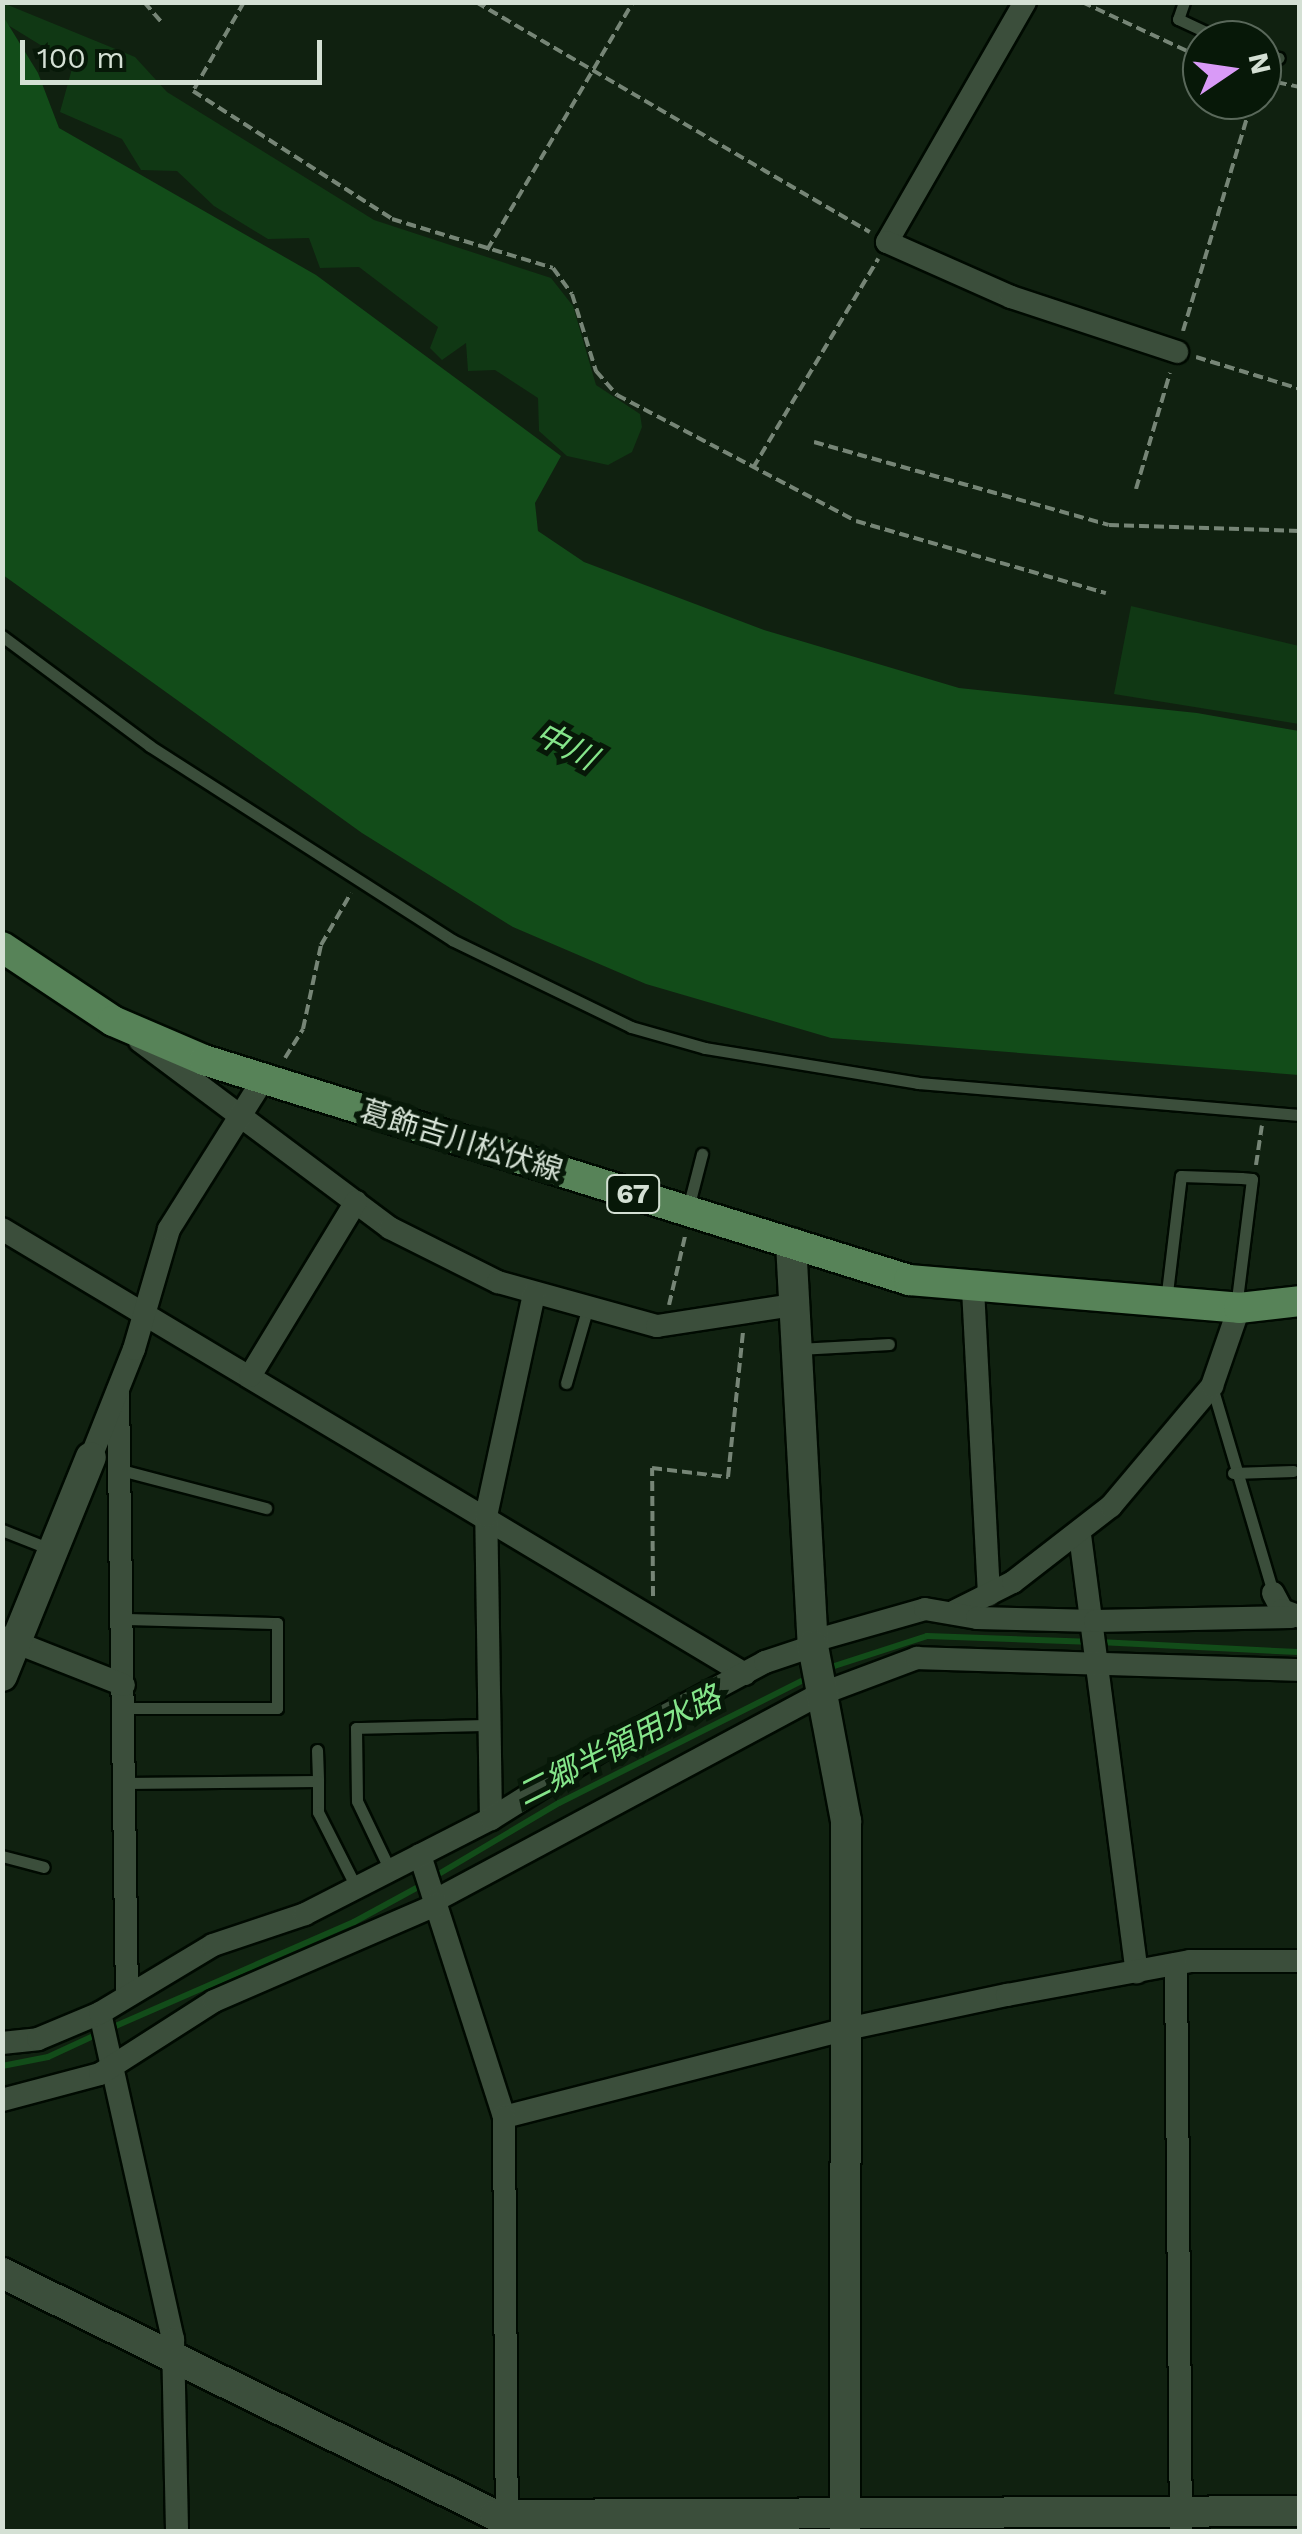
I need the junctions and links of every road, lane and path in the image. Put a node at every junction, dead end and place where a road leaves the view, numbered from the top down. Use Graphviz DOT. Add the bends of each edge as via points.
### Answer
graph roads {
  1 [pos="144,2"];
  2 [pos="244,2"];
  3 [pos="476,2"];
  4 [pos="633,2"];
  5 [pos="1025,2"];
  6 [pos="1082,2"];
  7 [pos="162,23"];
  8 [pos="1182,49"];
  9 [pos="593,70"];
  10 [pos="1246,120"];
  11 [pos="887,242"];
  12 [pos="486,250"];
  13 [pos="1176,352"];
  14 [pos="1300,389"];
  15 [pos="814,442"];
  16 [pos="752,468"];
  17 [pos="1136,489"];
  18 [pos="1300,532"];
  19 [pos="1106,593"];
  20 [pos="2,636"];
  21 [pos="358,880"];
  22 [pos="2,947"];
  23 [pos="114,1021"];
  24 [pos="266,1081"];
  25 [pos="1264,1110"];
  26 [pos="1300,1114"];
  27 [pos="240,1118"];
  28 [pos="702,1154"];
  29 [pos="1252,1180"];
  30 [pos="356,1202"];
  31 [pos="689,1211"];
  32 [pos="2,1229"];
  33 [pos="792,1244"];
  34 [pos="973,1289"];
  35 [pos="534,1294"];
  36 [pos="1166,1301"];
  37 [pos="1300,1301"];
  38 [pos="792,1304"];
  39 [pos="1238,1308"];
  40 [pos="587,1310"];
  41 [pos="744,1312"];
  42 [pos="145,1314"];
  43 [pos="664,1326"];
  44 [pos="889,1344"];
  45 [pos="794,1349"];
  46 [pos="250,1376"];
  47 [pos="566,1384"];
  48 [pos="1212,1386"];
  49 [pos="118,1391"];
  50 [pos="91,1458"];
  51 [pos="121,1470"];
  52 [pos="1293,1470"];
  53 [pos="1233,1473"];
  54 [pos="266,1508"];
  55 [pos="486,1516"];
  56 [pos="2,1530"];
  57 [pos="1080,1534"];
  58 [pos="54,1550"];
  59 [pos="1274,1593"];
  60 [pos="989,1595"];
  61 [pos="953,1612"];
  62 [pos="648,1614"];
  63 [pos="1295,1616"];
  64 [pos="123,1619"];
  65 [pos="1095,1620"];
  66 [pos="9,1640"];
  67 [pos="813,1644"];
  68 [pos="1101,1662"];
  69 [pos="1300,1670"];
  70 [pos="746,1674"];
  71 [pos="2,1676"];
  72 [pos="818,1695"];
  73 [pos="124,1696"];
  74 [pos="490,1724"];
  75 [pos="318,1750"];
  76 [pos="318,1781"];
  77 [pos="124,1782"];
  78 [pos="491,1818"];
  79 [pos="420,1855"];
  80 [pos="2,1856"];
  81 [pos="44,1867"];
  82 [pos="390,1870"];
  83 [pos="358,1888"];
  84 [pos="435,1901"];
  85 [pos="1300,1961"];
  86 [pos="1176,1964"];
  87 [pos="1136,1972"];
  88 [pos="128,1995"];
  89 [pos="100,2013"];
  90 [pos="842,2030"];
  91 [pos="2,2044"];
  92 [pos="109,2070"];
  93 [pos="2,2100"];
  94 [pos="504,2116"];
  95 [pos="2,2273"];
  96 [pos="176,2357"];
  97 [pos="1300,2510"];
  98 [pos="1181,2521"];
  99 [pos="507,2524"];
  100 [pos="845,2524"];
  101 [pos="177,2532"];
  1 -- 7 [label="path"];
  2 -- 12 [label="path" via="192,92 352,198 392,219"];
  3 -- 9 [label="path"];
  4 -- 9 [label="path"];
  5 -- 11 [label="street"];
  6 -- 8 [label="path"];
  9 -- 11 [label="path"];
  9 -- 12 [label="path"];
  10 -- 13 [label="path"];
  11 -- 13 [label="street" via="1011,298"];
  11 -- 16 [label="path"];
  12 -- 16 [label="path" via="553,268 572,294 596,371 616,395 672,418"];
  13 -- 14 [label="path"];
  13 -- 17 [label="path"];
  15 -- 18 [label="path" via="1109,524"];
  16 -- 19 [label="path" via="856,521"];
  20 -- 21 [label="lane" via="150,746"];
  21 -- 24 [label="path" via="321,946 303,1030"];
  21 -- 25 [label="lane" via="452,940 598,1014 692,1045 918,1084"];
  22 -- 23 [label="main road, 葛飾吉川松伏線 / 67"];
  23 -- 24 [label="main road, 葛飾吉川松伏線 / 67"];
  23 -- 27 [label="street"];
  24 -- 27 [label="street"];
  24 -- 31 [label="main road, 葛飾吉川松伏線 / 67"];
  25 -- 26 [label="lane"];
  25 -- 29 [label="path"];
  27 -- 30 [label="street"];
  27 -- 42 [label="street" via="169,1228"];
  28 -- 31 [label="lane"];
  29 -- 36 [label="lane" via="1181,1176"];
  29 -- 39 [label="lane"];
  30 -- 35 [label="street" via="390,1228"];
  30 -- 46 [label="street"];
  31 -- 33 [label="main road, 葛飾吉川松伏線 / 67"];
  31 -- 43 [label="path"];
  32 -- 42 [label="street"];
  33 -- 34 [label="main road, 葛飾吉川松伏線 / 67" via="909,1280"];
  33 -- 38 [label="street"];
  34 -- 36 [label="main road, 葛飾吉川松伏線 / 67"];
  34 -- 60 [label="street"];
  35 -- 40 [label="street"];
  35 -- 55 [label="street"];
  36 -- 39 [label="main road, 葛飾吉川松伏線 / 67"];
  37 -- 39 [label="main road, 葛飾吉川松伏線 / 67"];
  38 -- 41 [label="street"];
  38 -- 45 [label="street"];
  39 -- 48 [label="street"];
  40 -- 43 [label="street"];
  40 -- 47 [label="lane"];
  41 -- 43 [label="street"];
  41 -- 62 [label="path" via="728,1477 652,1468"];
  42 -- 46 [label="street"];
  42 -- 49 [label="street"];
  44 -- 45 [label="lane"];
  45 -- 67 [label="street"];
  46 -- 55 [label="street"];
  48 -- 53 [label="lane"];
  48 -- 57 [label="street"];
  49 -- 50 [label="street"];
  49 -- 51 [label="street"];
  50 -- 58 [label="street"];
  51 -- 54 [label="lane"];
  51 -- 64 [label="street"];
  52 -- 53 [label="lane"];
  53 -- 59 [label="lane"];
  55 -- 62 [label="street"];
  55 -- 74 [label="street"];
  56 -- 58 [label="lane"];
  57 -- 60 [label="street"];
  57 -- 65 [label="street"];
  58 -- 66 [label="street"];
  59 -- 63 [label="street"];
  60 -- 61 [label="street"];
  61 -- 65 [label="street"];
  61 -- 67 [label="street" via="907,1612"];
  62 -- 70 [label="street"];
  63 -- 65 [label="street"];
  64 -- 73 [label="street"];
  64 -- 73 [label="lane" via="277,1623 276,1708"];
  65 -- 68 [label="street"];
  66 -- 71 [label="street"];
  66 -- 73 [label="street"];
  67 -- 70 [label="street"];
  67 -- 72 [label="street"];
  68 -- 69 [label="street"];
  68 -- 72 [label="street" via="927,1655"];
  68 -- 87 [label="street"];
  70 -- 78 [label="street" via="600,1750"];
  72 -- 84 [label="street"];
  72 -- 90 [label="street" via="846,1821"];
  73 -- 77 [label="street"];
  74 -- 78 [label="street"];
  74 -- 82 [label="lane" via="356,1728 357,1801"];
  75 -- 76 [label="lane"];
  76 -- 77 [label="lane"];
  76 -- 83 [label="lane" via="318,1812"];
  77 -- 88 [label="street"];
  78 -- 79 [label="street"];
  79 -- 82 [label="street"];
  79 -- 84 [label="street"];
  80 -- 81 [label="lane"];
  82 -- 83 [label="street"];
  83 -- 88 [label="street" via="213,1945"];
  84 -- 92 [label="street" via="214,2001"];
  84 -- 94 [label="street"];
  85 -- 86 [label="street"];
  86 -- 87 [label="street"];
  86 -- 98 [label="street"];
  87 -- 90 [label="street"];
  88 -- 89 [label="street"];
  89 -- 91 [label="street" via="38,2039"];
  89 -- 92 [label="street"];
  90 -- 94 [label="street"];
  90 -- 100 [label="street"];
  92 -- 93 [label="street"];
  92 -- 96 [label="street"];
  94 -- 99 [label="street"];
  95 -- 96 [label="street"];
  96 -- 99 [label="street"];
  96 -- 101 [label="street"];
  97 -- 98 [label="street"];
  98 -- 100 [label="street"];
  99 -- 100 [label="street"];
}
